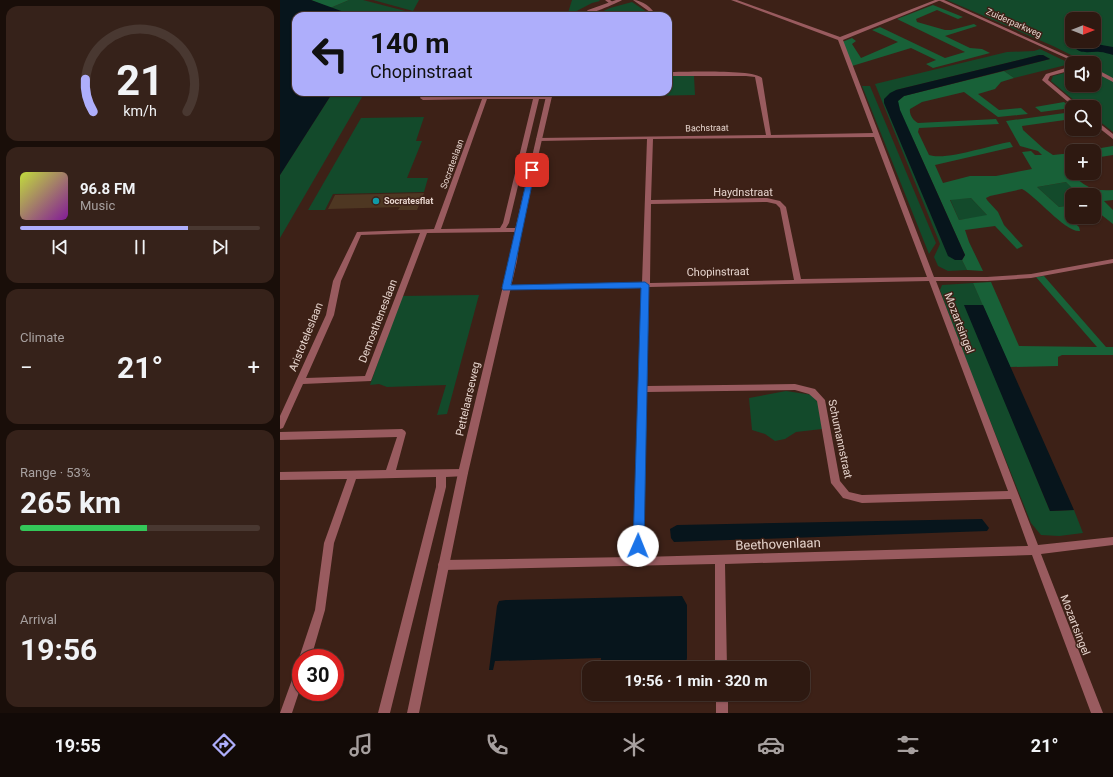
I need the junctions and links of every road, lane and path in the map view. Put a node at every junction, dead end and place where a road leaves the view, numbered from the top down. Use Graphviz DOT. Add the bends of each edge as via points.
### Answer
graph roads {
  1 [pos="607,0"];
  2 [pos="620,0"];
  3 [pos="635,0"];
  4 [pos="733,0"];
  5 [pos="939,0"];
  6 [pos="612,3"];
  7 [pos="592,12"];
  8 [pos="652,12"];
  9 [pos="840,39"];
  10 [pos="1065,56"];
  11 [pos="1065,70"];
  12 [pos="672,74"];
  13 [pos="1101,74"];
  14 [pos="1113,80"];
  15 [pos="424,96"];
  16 [pos="541,96"];
  17 [pos="550,96"];
  18 [pos="485,97"];
  19 [pos="536,97"];
  20 [pos="1069,100"];
  21 [pos="1101,127"];
  22 [pos="876,135"];
  23 [pos="769,137"];
  24 [pos="1113,137"];
  25 [pos="650,138"];
  26 [pos="539,139"];
  27 [pos="648,202"];
  28 [pos="502,230"];
  29 [pos="518,230"];
  30 [pos="424,232"];
  31 [pos="437,232"];
  32 [pos="1113,261"];
  33 [pos="930,279"];
  34 [pos="798,282"];
  35 [pos="645,285"];
  36 [pos="506,288"];
  37 [pos="301,380"];
  38 [pos="642,389"];
  39 [pos="280,426"];
  40 [pos="280,436"];
  41 [pos="442,473"];
  42 [pos="463,473"];
  43 [pos="390,474"];
  44 [pos="353,475"];
  45 [pos="280,476"];
  46 [pos="1013,495"];
  47 [pos="1113,541"];
  48 [pos="1034,550"];
  49 [pos="720,559"];
  50 [pos="638,562"];
  51 [pos="443,565"];
  52 [pos="308,649"];
  53 [pos="721,661"];
  54 [pos="292,696"];
  55 [pos="722,701"];
  56 [pos="286,713"];
  57 [pos="384,713"];
  58 [pos="413,713"];
  59 [pos="722,713"];
  60 [pos="1097,713"];
  1 -- 6 [label="street"];
  2 -- 6 [label="street"];
  3 -- 8 [label="street"];
  4 -- 9 [label="street"];
  5 -- 9 [label="street"];
  5 -- 10 [label="street, Zuiderparkweg"];
  6 -- 7 [label="street"];
  9 -- 22 [label="street, Mozartsingel"];
  11 -- 20 [label="street" via="1048,75 1046,80"];
  12 -- 23 [label="street" via="757,76"];
  13 -- 14 [label="street"];
  15 -- 18 [label="street" via="423,98"];
  16 -- 19 [label="street"];
  17 -- 26 [label="street, Pettelaarseweg"];
  18 -- 19 [label="street"];
  18 -- 31 [label="street, Socrateslaan"];
  19 -- 28 [label="street" via="510,208"];
  21 -- 24 [label="street"];
  22 -- 23 [label="street, Bachstraat"];
  22 -- 33 [label="street, Mozartsingel"];
  23 -- 25 [label="street, Bachstraat"];
  25 -- 26 [label="street, Bachstraat"];
  25 -- 27 [label="street"];
  26 -- 29 [label="street, Pettelaarseweg"];
  27 -- 34 [label="street, Haydnstraat" via="778,202 783,207"];
  27 -- 35 [label="street"];
  28 -- 29 [label="street"];
  28 -- 31 [label="street"];
  29 -- 36 [label="street, Pettelaarseweg"];
  30 -- 31 [label="street"];
  30 -- 37 [label="street, Aristoteleslaan" via="359,233 337,281 330,315"];
  30 -- 37 [label="street, Demostheneslaan" via="368,379"];
  32 -- 33 [label="street, Chopinstraat" via="1031,276"];
  33 -- 34 [label="street, Chopinstraat"];
  33 -- 46 [label="street, Mozartsingel"];
  34 -- 35 [label="street, Chopinstraat"];
  35 -- 36 [label="street, Chopinstraat"];
  35 -- 38 [label="street"];
  36 -- 42 [label="street, Pettelaarseweg"];
  37 -- 39 [label="street, Aristoteleslaan"];
  38 -- 46 [label="street, Schumannstraat" via="795,387 812,391 821,400 836,483 846,495 862,499"];
  38 -- 50 [label="street"];
  40 -- 43 [label="street" via="402,432"];
  41 -- 42 [label="street"];
  41 -- 43 [label="street"];
  41 -- 57 [label="street" via="441,487"];
  42 -- 51 [label="street, Pettelaarseweg"];
  43 -- 44 [label="street"];
  44 -- 45 [label="street"];
  44 -- 52 [label="street" via="329,543 320,610"];
  46 -- 48 [label="street, Mozartsingel"];
  47 -- 48 [label="street, Beethovenlaan"];
  48 -- 49 [label="street, Beethovenlaan"];
  48 -- 60 [label="street, Mozartsingel"];
  49 -- 50 [label="street, Beethovenlaan"];
  49 -- 53 [label="street"];
  50 -- 51 [label="street, Beethovenlaan"];
  51 -- 58 [label="street, Pettelaarseweg"];
  54 -- 56 [label="street"];
  55 -- 59 [label="street"];
}
